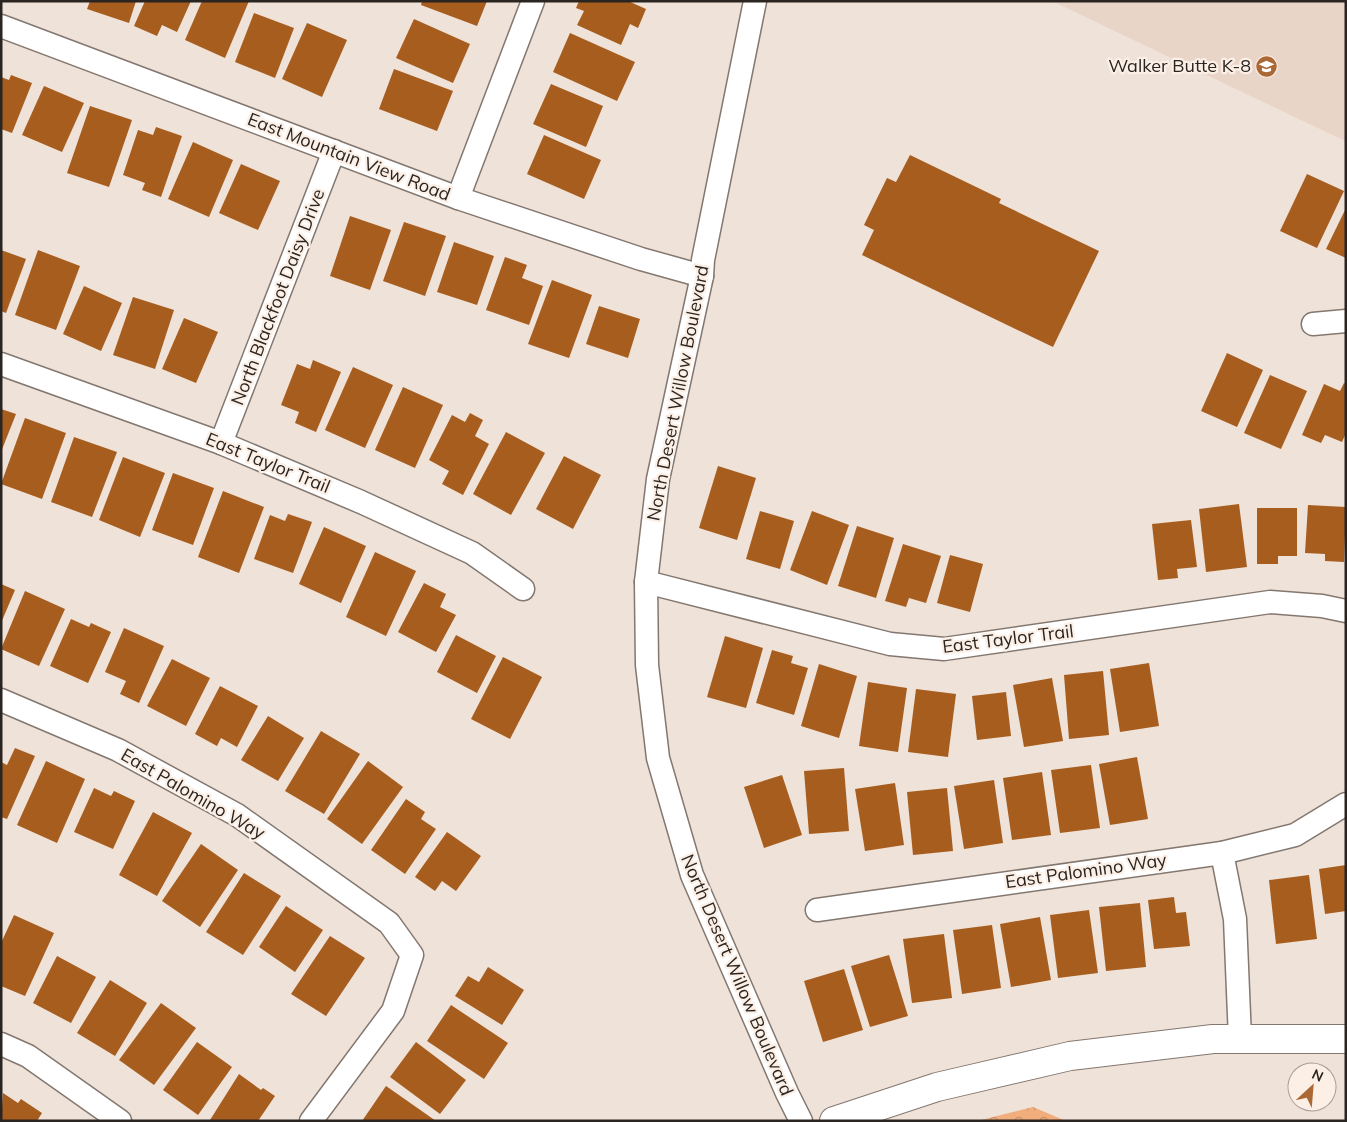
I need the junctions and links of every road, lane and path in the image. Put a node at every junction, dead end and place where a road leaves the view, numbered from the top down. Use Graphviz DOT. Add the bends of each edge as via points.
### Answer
graph roads {
  1 [pos="533,1"];
  2 [pos="755,1"];
  3 [pos="1,26"];
  4 [pos="334,151"];
  5 [pos="458,198"];
  6 [pos="702,276"];
  7 [pos="1346,321"];
  8 [pos="1312,324"];
  9 [pos="1,364"];
  10 [pos="221,443"];
  11 [pos="646,582"];
  12 [pos="523,589"];
  13 [pos="1346,611"];
  14 [pos="1,700"];
  15 [pos="1346,804"];
  16 [pos="1222,853"];
  17 [pos="817,910"];
  18 [pos="1240,1039"];
  19 [pos="1346,1039"];
  20 [pos="1,1044"];
  21 [pos="120,1121"];
  22 [pos="311,1121"];
  23 [pos="801,1121"];
  24 [pos="834,1121"];
  1 -- 5 [label="street"];
  2 -- 6 [label="street, North Desert Willow Boulevard"];
  3 -- 4 [label="street, East Mountain View Road"];
  4 -- 5 [label="street, East Mountain View Road"];
  4 -- 10 [label="street, North Blackfoot Daisy Drive"];
  5 -- 6 [label="street, East Mountain View Road"];
  6 -- 11 [label="street, North Desert Willow Boulevard" via="658,479"];
  7 -- 8 [label="street"];
  9 -- 10 [label="street, East Taylor Trail"];
  10 -- 12 [label="street, East Taylor Trail" via="472,553"];
  11 -- 13 [label="street, East Taylor Trail" via="890,644 944,649 1270,602"];
  11 -- 23 [label="street, North Desert Willow Boulevard" via="647,666 658,758 692,875"];
  14 -- 22 [label="street, East Palomino Way" via="118,750 237,815 389,923 412,955 393,1011"];
  15 -- 16 [label="street, East Palomino Way" via="1295,835"];
  16 -- 17 [label="street, East Palomino Way"];
  16 -- 18 [label="street" via="1235,919"];
  18 -- 19 [label="street"];
  18 -- 24 [label="street" via="1213,1039 1070,1056 936,1086"];
  20 -- 21 [label="street" via="28,1056"];
}
